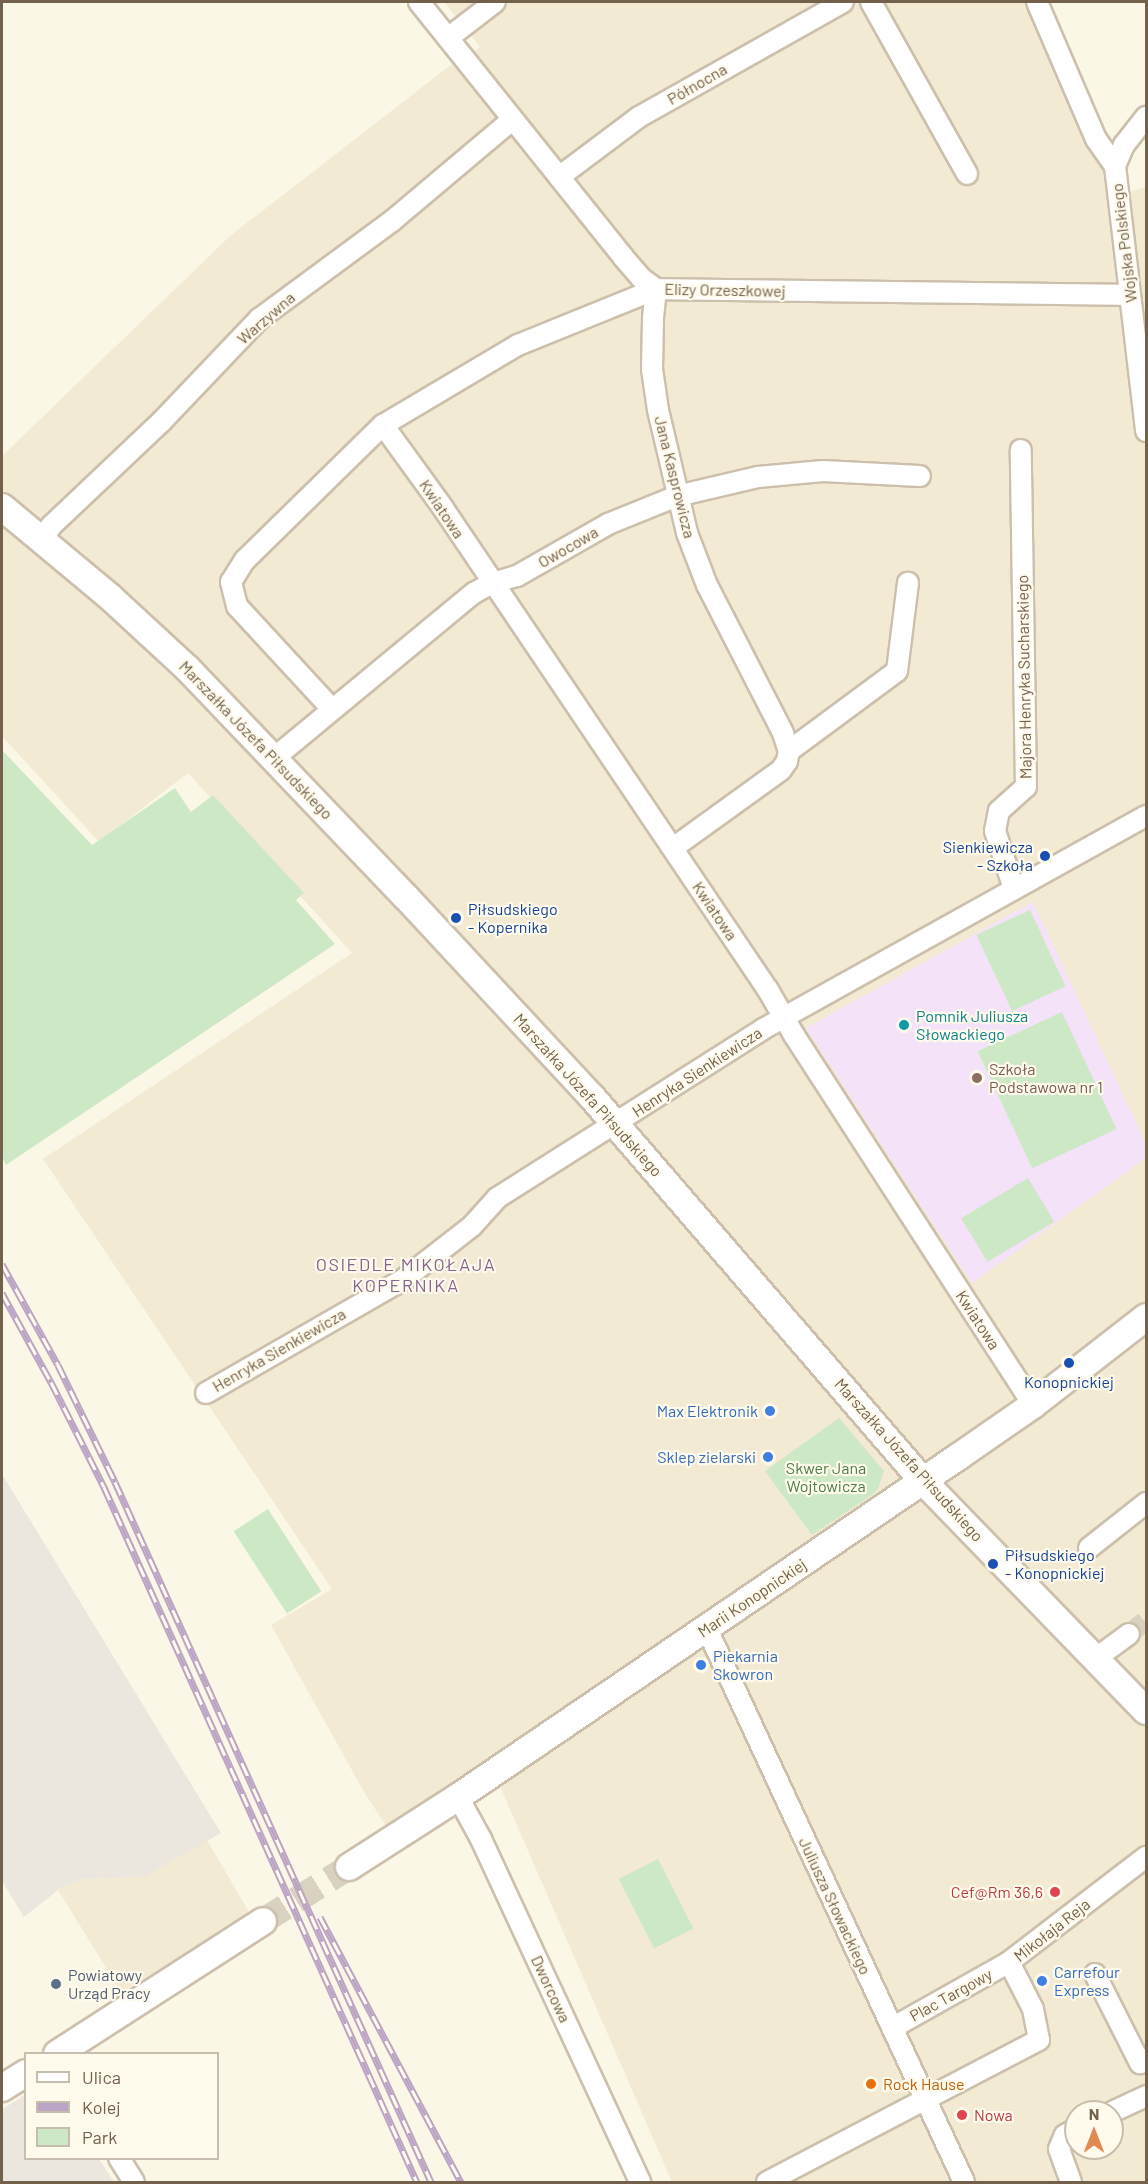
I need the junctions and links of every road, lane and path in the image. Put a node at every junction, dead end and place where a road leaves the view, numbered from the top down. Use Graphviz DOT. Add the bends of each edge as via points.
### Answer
graph roads {
  1 [pos="419,2"];
  2 [pos="495,2"];
  3 [pos="843,2"];
  4 [pos="871,2"];
  5 [pos="1036,2"];
  6 [pos="448,38"];
  7 [pos="1146,117"];
  8 [pos="512,120"];
  9 [pos="1115,166"];
  10 [pos="967,174"];
  11 [pos="559,177"];
  12 [pos="656,289"];
  13 [pos="1130,296"];
  14 [pos="383,425"];
  15 [pos="1146,430"];
  16 [pos="1021,450"];
  17 [pos="920,476"];
  18 [pos="677,496"];
  19 [pos="2,507"];
  20 [pos="42,540"];
  21 [pos="908,583"];
  22 [pos="492,584"];
  23 [pos="332,709"];
  24 [pos="789,751"];
  25 [pos="273,759"];
  26 [pos="1146,816"];
  27 [pos="673,848"];
  28 [pos="1014,889"];
  29 [pos="783,1017"];
  30 [pos="615,1124"];
  31 [pos="1146,1317"];
  32 [pos="206,1393"];
  33 [pos="1033,1406"];
  34 [pos="923,1481"];
  35 [pos="1146,1503"];
  36 [pos="1089,1548"];
  37 [pos="706,1629"];
  38 [pos="1129,1634"];
  39 [pos="1095,1659"];
  40 [pos="1146,1711"];
  41 [pos="458,1797"];
  42 [pos="1146,1857"];
  43 [pos="349,1867"];
  44 [pos="263,1921"];
  45 [pos="1009,1962"];
  46 [pos="1095,1974"];
  47 [pos="892,2028"];
  48 [pos="59,2052"];
  49 [pos="1144,2066"];
  50 [pos="24,2074"];
  51 [pos="2,2088"];
  52 [pos="1146,2096"];
  53 [pos="927,2101"];
  54 [pos="1124,2106"];
  55 [pos="1064,2139"];
  56 [pos="120,2160"];
  57 [pos="134,2182"];
  58 [pos="640,2182"];
  59 [pos="767,2182"];
  60 [pos="964,2182"];
  61 [pos="1071,2182"];
  1 -- 6 [label="street, Elizy Orzeszkowej"];
  2 -- 6 [label="street"];
  3 -- 11 [label="street, Północna" via="639,117"];
  4 -- 10 [label="street"];
  5 -- 9 [label="street, Wojska Polskiego" via="1096,139"];
  6 -- 8 [label="street, Elizy Orzeszkowej"];
  7 -- 9 [label="street" via="1124,145"];
  8 -- 11 [label="street, Elizy Orzeszkowej"];
  8 -- 20 [label="street, Warzywna" via="392,221 259,319 162,421 51,526"];
  9 -- 13 [label="street, Wojska Polskiego"];
  11 -- 12 [label="street, Elizy Orzeszkowej" via="641,278"];
  12 -- 13 [label="street, Elizy Orzeszkowej"];
  12 -- 14 [label="street" via="518,345"];
  12 -- 18 [label="street, Jana Kasprowicza" via="652,369"];
  13 -- 15 [label="street, Wojska Polskiego"];
  14 -- 22 [label="street, Kwiatowa"];
  14 -- 23 [label="street" via="245,560 231,582 237,606"];
  16 -- 28 [label="street, Majora Henryka Sucharskiego" via="1026,787 999,812 995,831"];
  17 -- 18 [label="street, Owocowa" via="823,471 758,477"];
  18 -- 22 [label="street, Owocowa" via="608,524 517,576"];
  18 -- 24 [label="street, Jana Kasprowicza" via="707,585"];
  19 -- 20 [label="street, Marszałka Józefa Piłsudskiego"];
  20 -- 25 [label="street, Marszałka Józefa Piłsudskiego" via="187,668"];
  21 -- 24 [label="street" via="897,671"];
  22 -- 23 [label="street, Owocowa" via="474,593"];
  22 -- 27 [label="street, Kwiatowa"];
  23 -- 25 [label="street, Owocowa"];
  24 -- 27 [label="street" via="781,770"];
  25 -- 30 [label="street, Marszałka Józefa Piłsudskiego"];
  26 -- 28 [label="street, Henryka Sienkiewicza"];
  27 -- 29 [label="street, Kwiatowa"];
  28 -- 29 [label="street, Henryka Sienkiewicza"];
  29 -- 30 [label="street, Henryka Sienkiewicza"];
  29 -- 33 [label="street, Kwiatowa"];
  30 -- 32 [label="street, Henryka Sienkiewicza" via="497,1198 472,1226 405,1279"];
  30 -- 34 [label="street, Marszałka Józefa Piłsudskiego"];
  31 -- 33 [label="street, Marii Konopnickiej"];
  33 -- 34 [label="street, Marii Konopnickiej"];
  34 -- 37 [label="street, Marii Konopnickiej"];
  34 -- 39 [label="street, Marszałka Józefa Piłsudskiego"];
  35 -- 36 [label="street"];
  37 -- 41 [label="street, Marii Konopnickiej"];
  37 -- 47 [label="street, Juliusza Słowackiego"];
  38 -- 39 [label="street"];
  39 -- 40 [label="street, Marszałka Józefa Piłsudskiego"];
  41 -- 43 [label="street, Marii Konopnickiej"];
  41 -- 58 [label="street, Dworcowa"];
  42 -- 45 [label="street, Mikołaja Reja"];
  44 -- 48 [label="street"];
  45 -- 47 [label="street, Plac Targowy"];
  45 -- 53 [label="street, Mikołaja Reja" via="1033,2009 1039,2040"];
  46 -- 49 [label="street"];
  47 -- 53 [label="street, Juliusza Słowackiego"];
  50 -- 51 [label="street"];
  52 -- 54 [label="street"];
  53 -- 59 [label="street, Mikołaja Reja"];
  53 -- 60 [label="street, Juliusza Słowackiego"];
  55 -- 61 [label="street" via="1059,2150"];
  56 -- 57 [label="street"];
}
